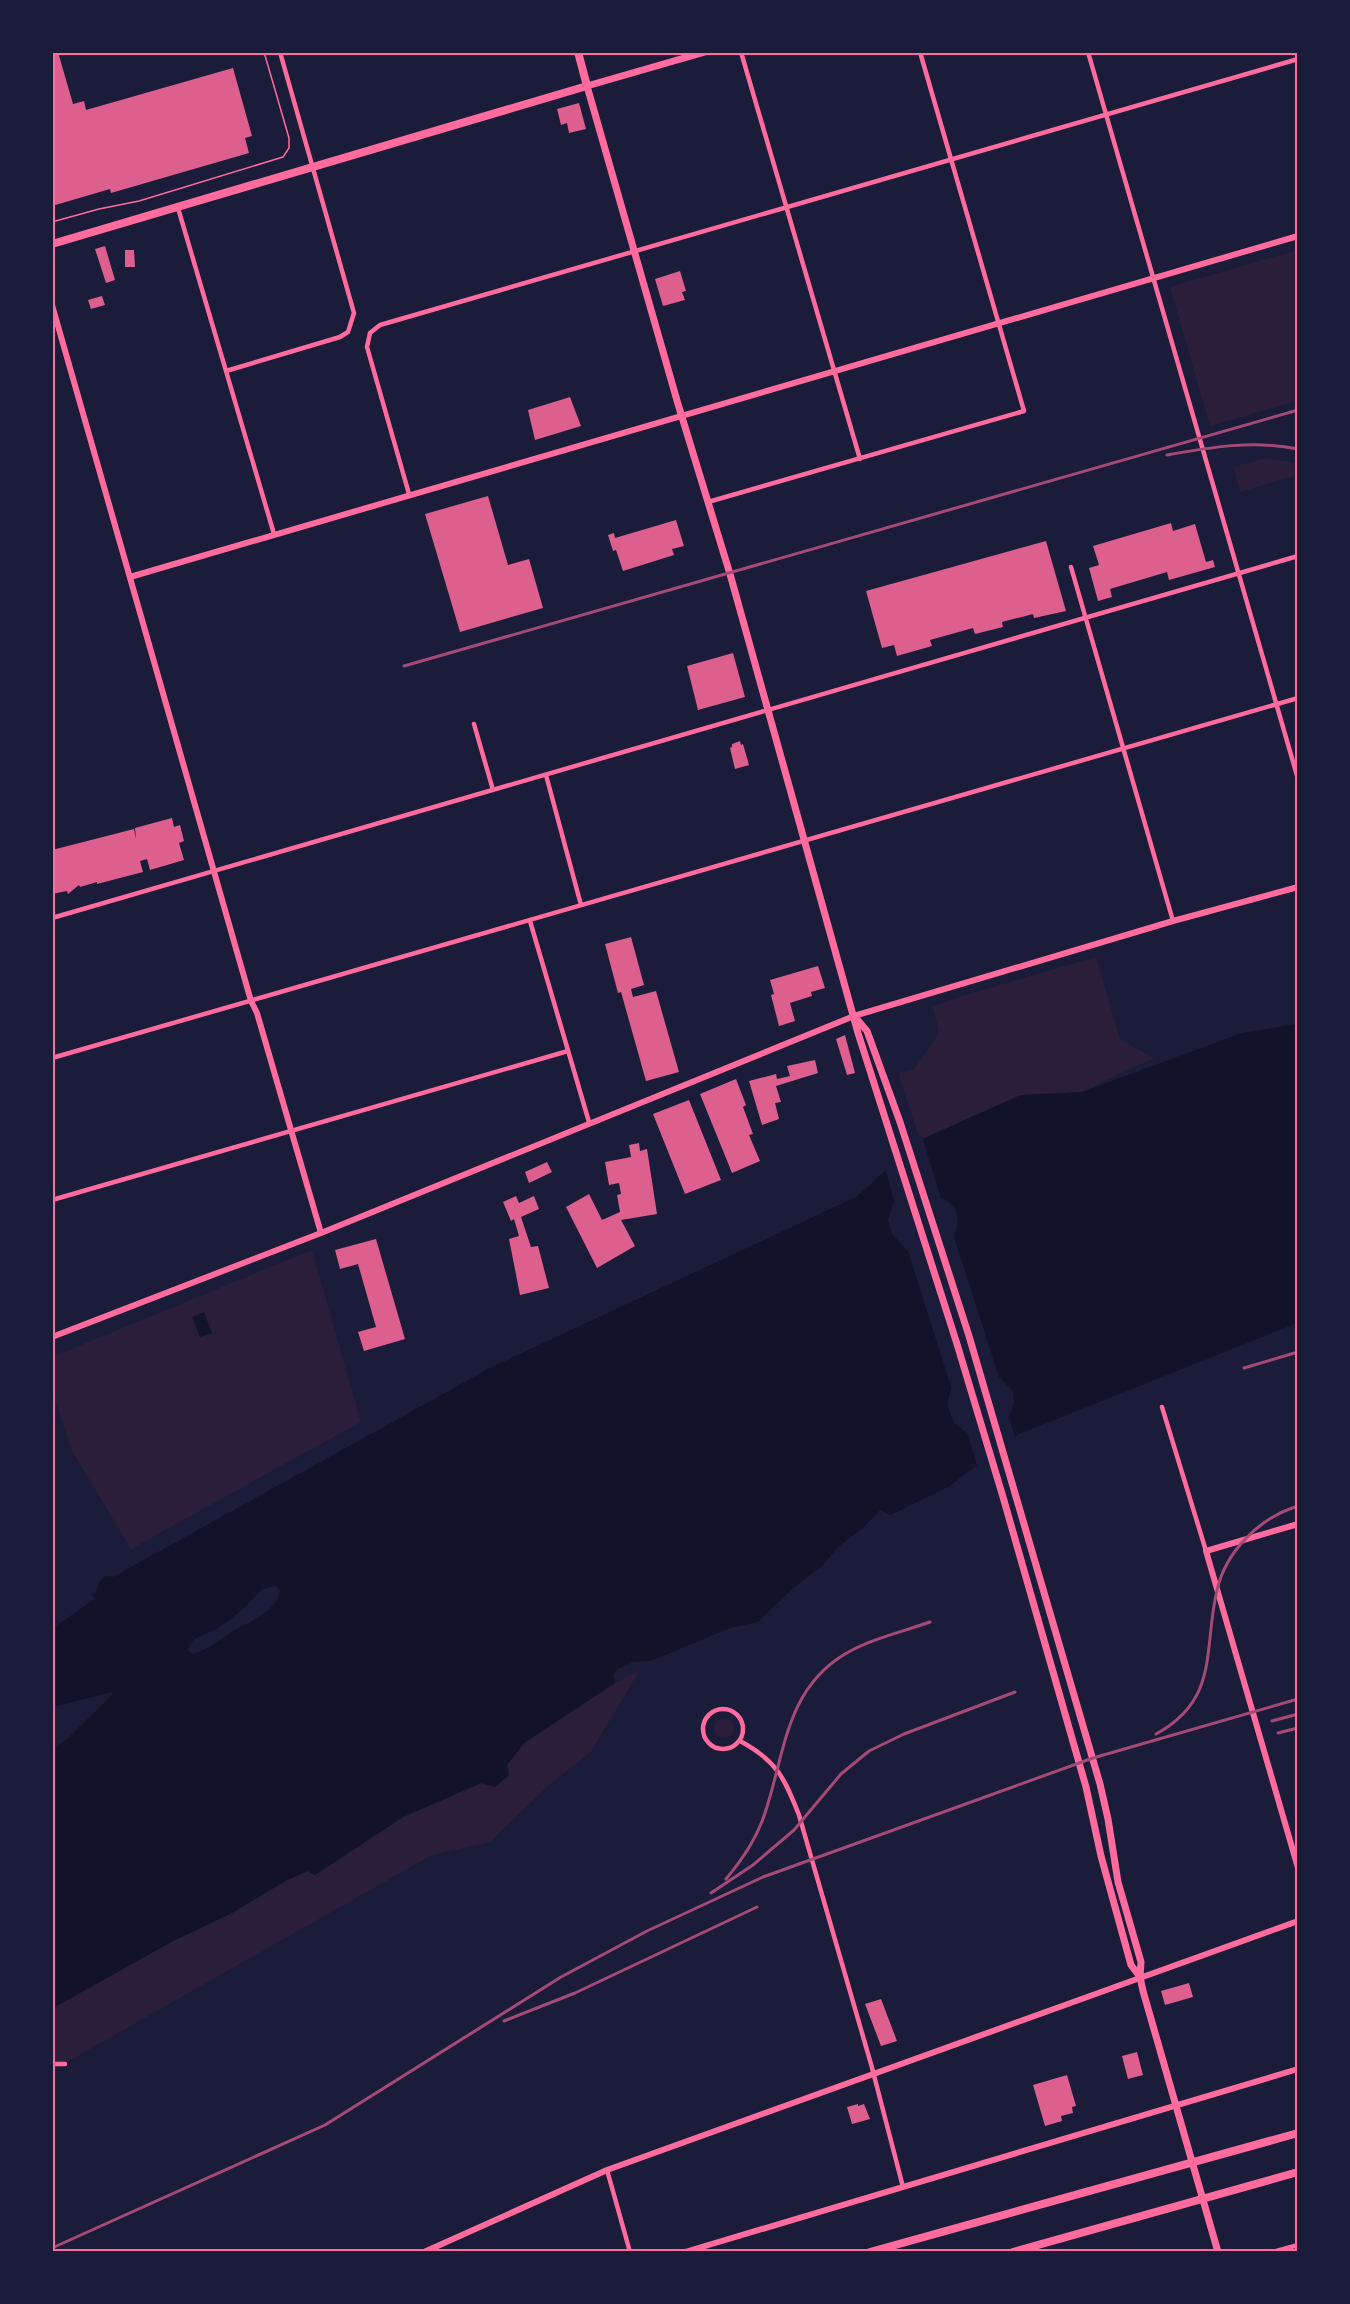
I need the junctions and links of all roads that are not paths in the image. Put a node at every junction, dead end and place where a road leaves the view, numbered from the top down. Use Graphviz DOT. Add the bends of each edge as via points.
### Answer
graph roads {
  1 [pos="280,52"];
  2 [pos="578,52"];
  3 [pos="705,52"];
  4 [pos="741,52"];
  5 [pos="920,52"];
  6 [pos="1088,52"];
  7 [pos="1298,59"];
  8 [pos="587,86"];
  9 [pos="1106,116"];
  10 [pos="950,159"];
  11 [pos="314,167"];
  12 [pos="786,207"];
  13 [pos="178,208"];
  14 [pos="1298,236"];
  15 [pos="52,244"];
  16 [pos="634,250"];
  17 [pos="1152,279"];
  18 [pos="52,305"];
  19 [pos="999,325"];
  20 [pos="226,371"];
  21 [pos="834,371"];
  22 [pos="683,416"];
  23 [pos="860,459"];
  24 [pos="409,494"];
  25 [pos="708,502"];
  26 [pos="273,534"];
  27 [pos="1298,556"];
  28 [pos="1071,567"];
  29 [pos="1237,573"];
  30 [pos="130,577"];
  31 [pos="1085,618"];
  32 [pos="1298,698"];
  33 [pos="1275,704"];
  34 [pos="767,708"];
  35 [pos="474,724"];
  36 [pos="1122,749"];
  37 [pos="546,775"];
  38 [pos="1298,779"];
  39 [pos="493,790"];
  40 [pos="805,839"];
  41 [pos="215,871"];
  42 [pos="1298,887"];
  43 [pos="581,905"];
  44 [pos="52,918"];
  45 [pos="530,921"];
  46 [pos="1173,921"];
  47 [pos="251,1001"];
  48 [pos="854,1016"];
  49 [pos="568,1051"];
  50 [pos="52,1058"];
  51 [pos="589,1122"];
  52 [pos="291,1130"];
  53 [pos="52,1200"];
  54 [pos="321,1233"];
  55 [pos="52,1337"];
  56 [pos="1162,1407"];
  57 [pos="1298,1524"];
  58 [pos="1206,1551"];
  59 [pos="740,1741"];
  60 [pos="1298,1868"];
  61 [pos="1298,1921"];
  62 [pos="1140,1977"];
  63 [pos="52,2064"];
  64 [pos="65,2064"];
  65 [pos="1298,2068"];
  66 [pos="873,2074"];
  67 [pos="1176,2104"];
  68 [pos="1298,2133"];
  69 [pos="607,2170"];
  70 [pos="1298,2172"];
  71 [pos="903,2187"];
  72 [pos="1298,2245"];
  73 [pos="1218,2251"];
  74 [pos="424,2252"];
  75 [pos="630,2252"];
  76 [pos="685,2252"];
  77 [pos="870,2252"];
  78 [pos="1013,2252"];
  79 [pos="1273,2252"];
  1 -- 11 [label="street"];
  2 -- 8 [label="main road"];
  3 -- 8 [label="main road"];
  4 -- 12 [label="street"];
  5 -- 10 [label="street"];
  6 -- 9 [label="street"];
  7 -- 9 [label="street"];
  8 -- 11 [label="main road"];
  8 -- 16 [label="main road"];
  9 -- 10 [label="street"];
  9 -- 17 [label="street"];
  10 -- 12 [label="street"];
  10 -- 19 [label="street"];
  11 -- 13 [label="main road"];
  11 -- 20 [label="street" via="352,303 352,325 340,337"];
  12 -- 16 [label="street"];
  12 -- 21 [label="street"];
  13 -- 15 [label="main road"];
  13 -- 20 [label="street"];
  14 -- 17 [label="street"];
  16 -- 22 [label="main road"];
  16 -- 24 [label="street" via="380,325 370,333 367,347"];
  17 -- 19 [label="street"];
  17 -- 29 [label="street"];
  18 -- 30 [label="street"];
  19 -- 21 [label="street"];
  19 -- 23 [label="street" via="1024,411"];
  20 -- 26 [label="street"];
  21 -- 22 [label="street"];
  21 -- 23 [label="street"];
  22 -- 24 [label="street"];
  22 -- 25 [label="main road"];
  23 -- 25 [label="street"];
  24 -- 26 [label="street"];
  25 -- 34 [label="main road"];
  26 -- 30 [label="street"];
  27 -- 29 [label="street"];
  28 -- 31 [label="street"];
  29 -- 31 [label="street"];
  29 -- 33 [label="street"];
  30 -- 41 [label="street"];
  31 -- 34 [label="street"];
  31 -- 36 [label="street"];
  32 -- 33 [label="street"];
  33 -- 36 [label="street"];
  33 -- 38 [label="street"];
  34 -- 37 [label="street"];
  34 -- 40 [label="main road"];
  35 -- 39 [label="street"];
  36 -- 40 [label="street"];
  36 -- 46 [label="street"];
  37 -- 39 [label="street"];
  37 -- 43 [label="street"];
  39 -- 41 [label="street"];
  40 -- 43 [label="street"];
  40 -- 48 [label="main road"];
  41 -- 44 [label="street"];
  41 -- 47 [label="street"];
  42 -- 46 [label="street"];
  43 -- 45 [label="street"];
  45 -- 47 [label="street"];
  45 -- 49 [label="street"];
  46 -- 48 [label="street"];
  47 -- 50 [label="street"];
  47 -- 52 [label="street" via="258,1013"];
  48 -- 51 [label="street"];
  48 -- 62 [label="main road" via="1004,1497 1086,1787 1131,1965"];
  48 -- 62 [label="main road" via="867,1031 900,1122 969,1336 1100,1784 1118,1882 1141,1962"];
  49 -- 51 [label="street"];
  49 -- 52 [label="street"];
  51 -- 54 [label="street"];
  52 -- 53 [label="street"];
  52 -- 54 [label="street"];
  54 -- 55 [label="street"];
  56 -- 58 [label="street"];
  57 -- 58 [label="street"];
  58 -- 60 [label="street"];
  59 -- 59 [label="street" via="742,1722 733,1712 720,1709 708,1716 702,1728 710,1745 729,1749"];
  59 -- 66 [label="street" via="777,1768 799,1815"];
  61 -- 62 [label="street"];
  62 -- 66 [label="street"];
  62 -- 67 [label="main road"];
  63 -- 64 [label="street"];
  65 -- 67 [label="street"];
  66 -- 69 [label="street"];
  66 -- 71 [label="street"];
  67 -- 71 [label="street"];
  67 -- 73 [label="main road"];
  68 -- 77 [label="highway"];
  69 -- 74 [label="street"];
  69 -- 75 [label="street"];
  70 -- 78 [label="highway"];
  71 -- 76 [label="street"];
  72 -- 79 [label="street"];
}
